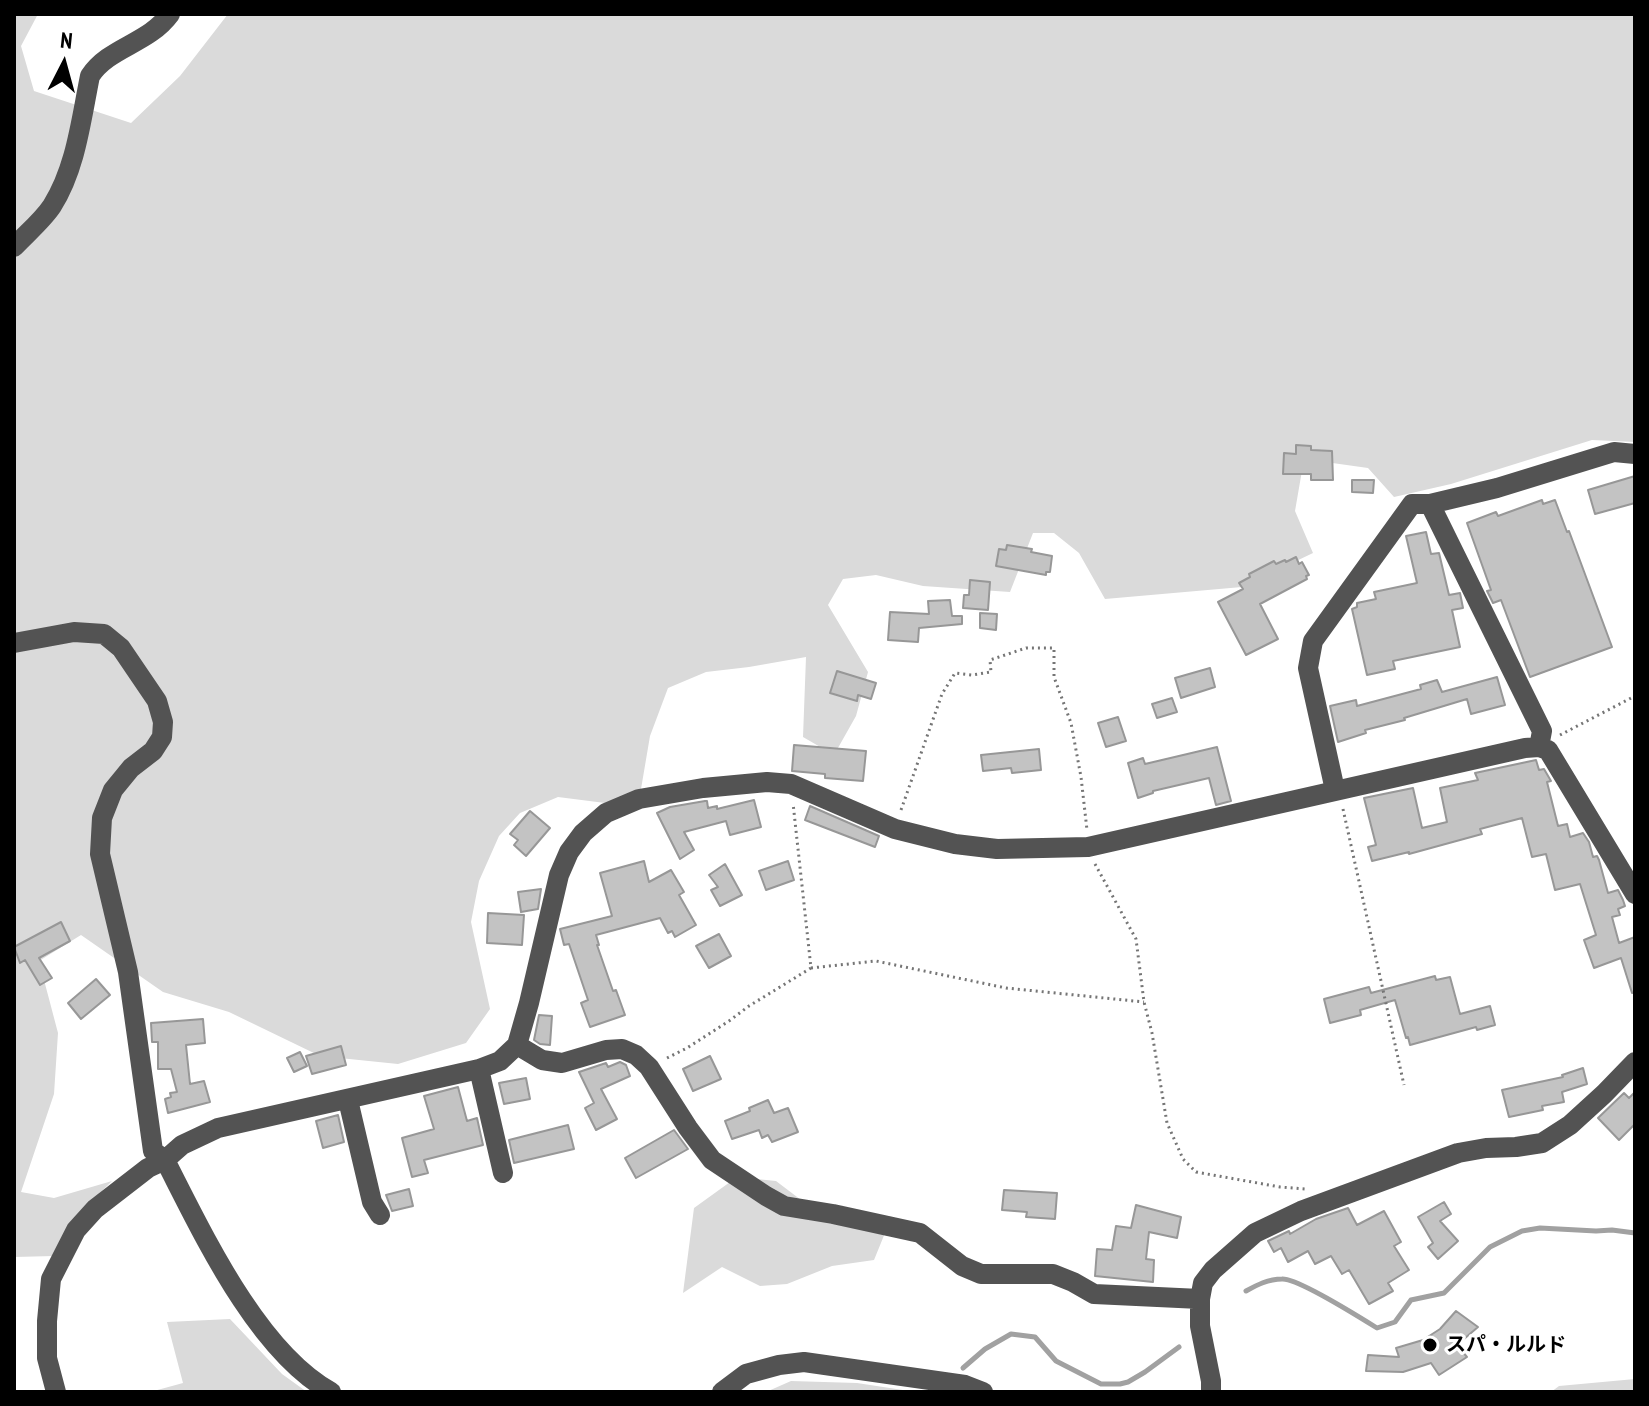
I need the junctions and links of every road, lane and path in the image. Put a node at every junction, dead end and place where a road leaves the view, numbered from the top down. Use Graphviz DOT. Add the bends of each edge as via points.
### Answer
graph roads {
  1 [pos="170,14"];
  2 [pos="14,247"];
  3 [pos="1635,454"];
  4 [pos="1430,504"];
  5 [pos="14,643"];
  6 [pos="1635,696"];
  7 [pos="1543,748"];
  8 [pos="791,784"];
  9 [pos="1337,790"];
  10 [pos="895,829"];
  11 [pos="1088,847"];
  12 [pos="1635,894"];
  13 [pos="811,968"];
  14 [pos="1144,1002"];
  15 [pos="517,1045"];
  16 [pos="1635,1062"];
  17 [pos="649,1067"];
  18 [pos="479,1069"];
  19 [pos="1404,1085"];
  20 [pos="348,1100"];
  21 [pos="165,1160"];
  22 [pos="503,1173"];
  23 [pos="1309,1189"];
  24 [pos="380,1215"];
  25 [pos="1200,1299"];
  26 [pos="56,1392"];
  27 [pos="331,1392"];
  28 [pos="722,1392"];
  29 [pos="983,1392"];
  30 [pos="1211,1392"];
  1 -- 2 [label="street" via="148,36 95,68 63,185 50,209"];
  3 -- 4 [label="street" via="1614,452"];
  4 -- 7 [label="street" via="1542,731"];
  4 -- 9 [label="street" via="1412,504 1313,641 1308,668"];
  5 -- 21 [label="street" via="74,632 104,634 121,648 157,701 162,737 113,790 102,818 100,854 128,972 153,1151"];
  6 -- 7 [label="path"];
  7 -- 9 [label="street"];
  7 -- 12 [label="street"];
  8 -- 10 [label="street"];
  8 -- 13 [label="path"];
  8 -- 15 [label="street" via="719,786 639,799 606,813 583,833 559,875"];
  9 -- 11 [label="street"];
  9 -- 19 [label="path"];
  10 -- 11 [label="street" via="997,849"];
  10 -- 11 [label="path" via="942,694 955,673 991,672 990,660 1026,648 1054,648 1054,677 1071,723 1081,777"];
  11 -- 14 [label="path" via="1136,939"];
  13 -- 14 [label="path" via="876,961 1006,988"];
  13 -- 17 [label="path"];
  14 -- 23 [label="path" via="1167,1123 1183,1159 1196,1172"];
  15 -- 17 [label="street" via="542,1060 562,1063 622,1049"];
  15 -- 18 [label="street" via="500,1061"];
  16 -- 25 [label="street" via="1570,1125 1542,1143 1458,1153 1255,1233 1213,1270"];
  17 -- 25 [label="street" via="712,1160 784,1206 920,1233 981,1274 1053,1274 1094,1294"];
  18 -- 20 [label="street"];
  18 -- 22 [label="street"];
  20 -- 21 [label="street" via="218,1128 182,1145"];
  20 -- 24 [label="street" via="372,1202"];
  21 -- 26 [label="street" via="95,1209 76,1230 51,1279 47,1358"];
  21 -- 27 [label="street" via="235,1290 285,1356"];
  25 -- 30 [label="street"];
  28 -- 29 [label="street" via="746,1374 804,1362"];
}
